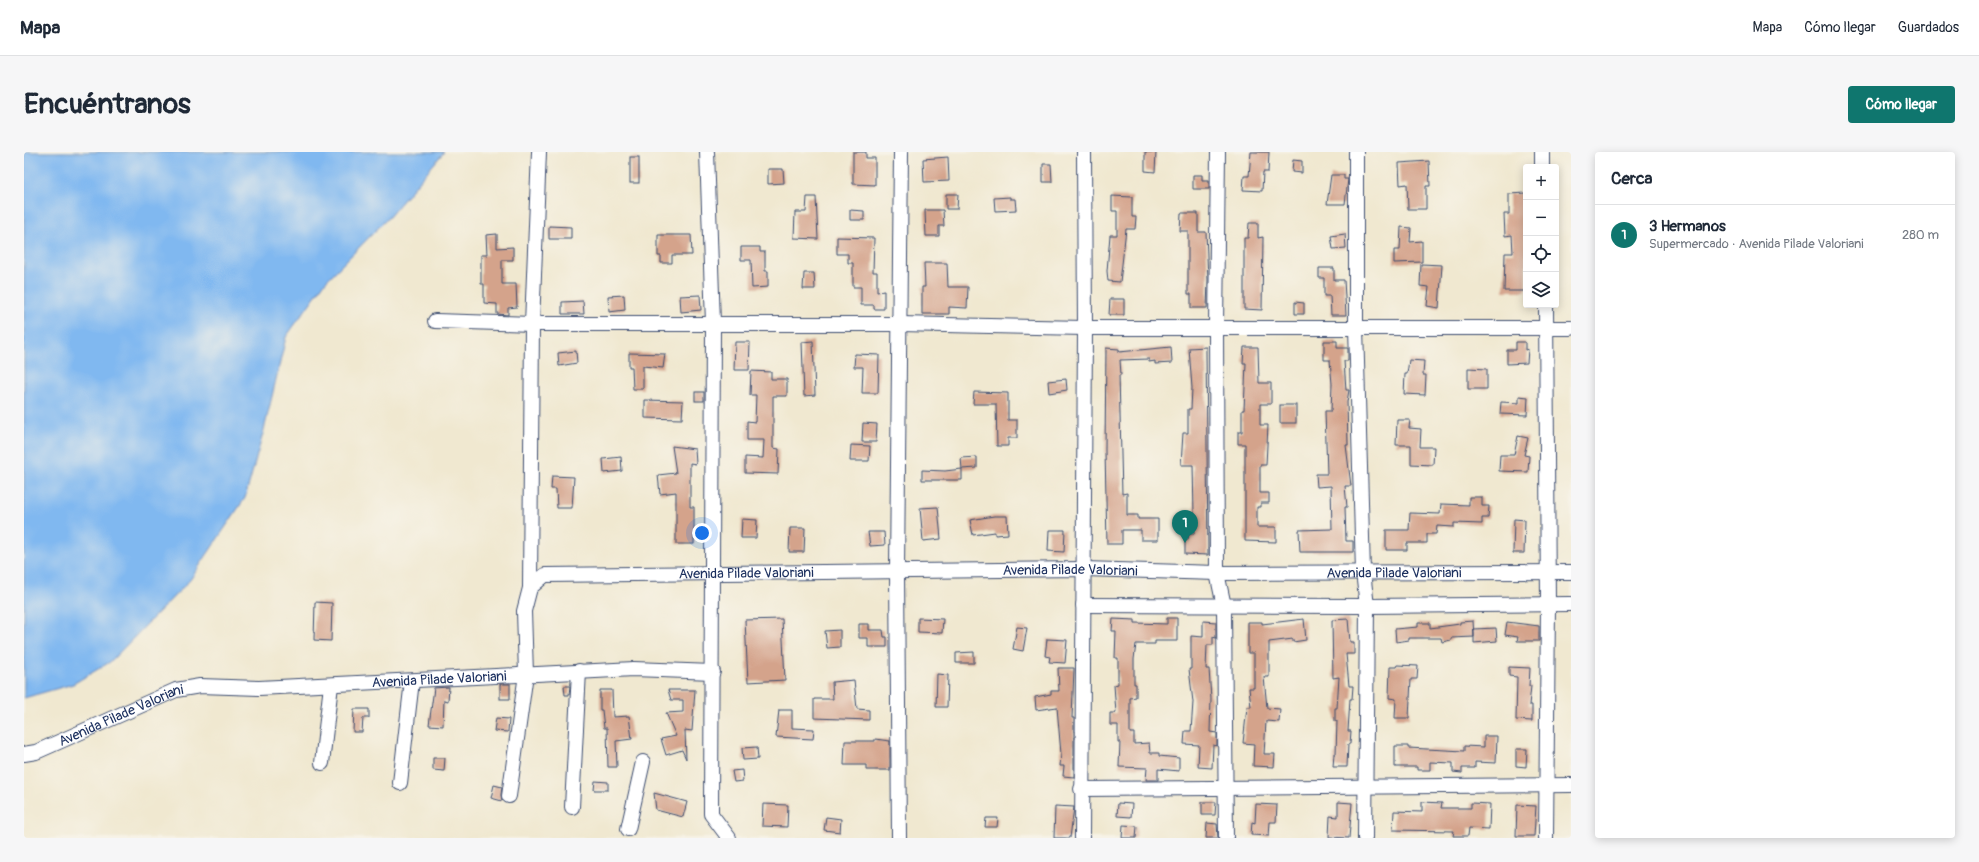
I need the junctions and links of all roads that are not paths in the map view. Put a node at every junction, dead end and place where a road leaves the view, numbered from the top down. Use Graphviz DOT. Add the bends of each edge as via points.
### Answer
graph roads {
  1 [pos="539,152"];
  2 [pos="707,152"];
  3 [pos="900,152"];
  4 [pos="1084,152"];
  5 [pos="1218,152"];
  6 [pos="1356,152"];
  7 [pos="1542,152"];
  8 [pos="1542,164"];
  9 [pos="1546,308"];
  10 [pos="434,321"];
  11 [pos="713,323"];
  12 [pos="532,324"];
  13 [pos="900,324"];
  14 [pos="1356,327"];
  15 [pos="1085,328"];
  16 [pos="1216,328"];
  17 [pos="1547,328"];
  18 [pos="1571,328"];
  19 [pos="1084,569"];
  20 [pos="897,571"];
  21 [pos="1547,571"];
  22 [pos="1363,572"];
  23 [pos="1571,572"];
  24 [pos="712,573"];
  25 [pos="1217,573"];
  26 [pos="530,588"];
  27 [pos="1548,604"];
  28 [pos="1571,604"];
  29 [pos="1084,605"];
  30 [pos="1224,606"];
  31 [pos="1367,606"];
  32 [pos="579,671"];
  33 [pos="713,672"];
  34 [pos="526,674"];
  35 [pos="412,681"];
  36 [pos="331,685"];
  37 [pos="24,754"];
  38 [pos="643,762"];
  39 [pos="322,763"];
  40 [pos="400,783"];
  41 [pos="1571,785"];
  42 [pos="1546,786"];
  43 [pos="1364,787"];
  44 [pos="1225,788"];
  45 [pos="1081,789"];
  46 [pos="509,796"];
  47 [pos="572,807"];
  48 [pos="628,829"];
  49 [pos="729,838"];
  50 [pos="899,838"];
  51 [pos="1082,838"];
  52 [pos="1226,838"];
  53 [pos="1365,838"];
  54 [pos="1546,838"];
  1 -- 12 [label="street"];
  2 -- 11 [label="street"];
  3 -- 13 [label="street"];
  4 -- 15 [label="street"];
  5 -- 16 [label="street"];
  6 -- 14 [label="street"];
  7 -- 8 [label="street"];
  9 -- 17 [label="street"];
  10 -- 12 [label="street"];
  11 -- 12 [label="street"];
  11 -- 13 [label="street"];
  11 -- 24 [label="street"];
  12 -- 26 [label="street"];
  13 -- 15 [label="street"];
  13 -- 20 [label="street"];
  14 -- 16 [label="street"];
  14 -- 17 [label="street"];
  14 -- 22 [label="street"];
  15 -- 16 [label="street"];
  15 -- 19 [label="street"];
  16 -- 25 [label="street"];
  17 -- 18 [label="street"];
  17 -- 21 [label="street"];
  19 -- 20 [label="street, Avenida Pilade Valoriani"];
  19 -- 25 [label="street, Avenida Pilade Valoriani"];
  19 -- 29 [label="street"];
  20 -- 24 [label="street, Avenida Pilade Valoriani"];
  20 -- 50 [label="street"];
  21 -- 22 [label="street, Avenida Pilade Valoriani"];
  21 -- 23 [label="street, Avenida Pilade Valoriani"];
  21 -- 27 [label="street"];
  22 -- 25 [label="street, Avenida Pilade Valoriani"];
  22 -- 31 [label="street"];
  24 -- 26 [label="street, Avenida Pilade Valoriani" via="545,575"];
  24 -- 33 [label="street"];
  25 -- 30 [label="street"];
  26 -- 34 [label="street, Avenida Pilade Valoriani" via="524,611"];
  27 -- 28 [label="street"];
  27 -- 31 [label="street"];
  27 -- 42 [label="street"];
  29 -- 30 [label="street"];
  29 -- 45 [label="street"];
  30 -- 31 [label="street"];
  30 -- 44 [label="street"];
  31 -- 43 [label="street"];
  32 -- 33 [label="street" via="634,669"];
  32 -- 34 [label="street"];
  32 -- 47 [label="street"];
  33 -- 49 [label="street" via="711,814"];
  34 -- 35 [label="street, Avenida Pilade Valoriani"];
  34 -- 46 [label="street"];
  35 -- 36 [label="street, Avenida Pilade Valoriani"];
  35 -- 40 [label="street"];
  36 -- 37 [label="street, Avenida Pilade Valoriani" via="259,688 200,686 176,690 36,752"];
  36 -- 39 [label="street"];
  38 -- 48 [label="street"];
  41 -- 42 [label="street"];
  42 -- 43 [label="street"];
  42 -- 54 [label="street"];
  43 -- 44 [label="street"];
  43 -- 53 [label="street"];
  44 -- 45 [label="street"];
  44 -- 52 [label="street"];
  45 -- 51 [label="street"];
}
